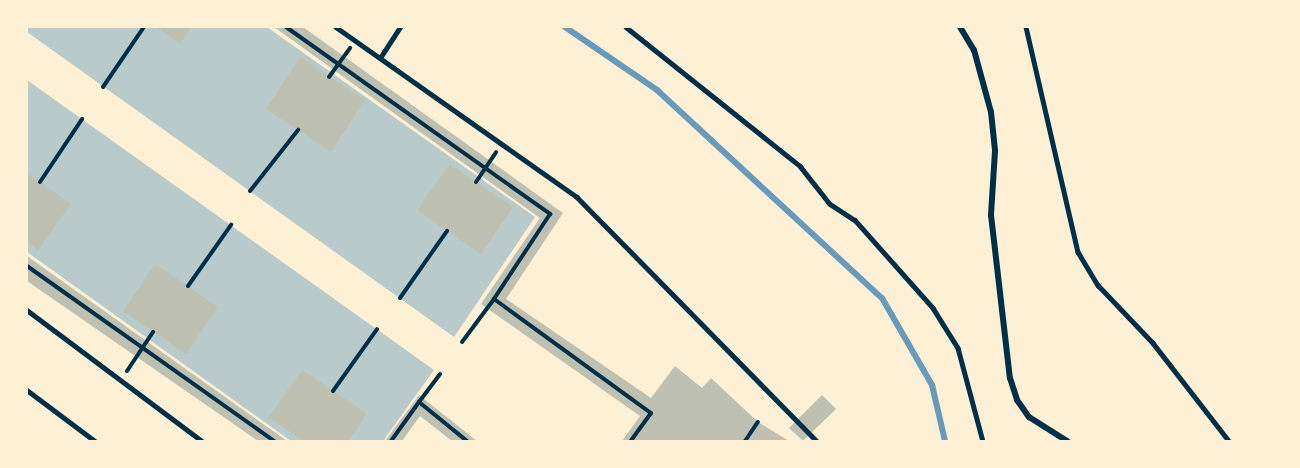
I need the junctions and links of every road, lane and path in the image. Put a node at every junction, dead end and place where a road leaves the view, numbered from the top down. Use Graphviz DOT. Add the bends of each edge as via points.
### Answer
graph roads {
  1 [pos="144,27"];
  2 [pos="286,27"];
  3 [pos="336,27"];
  4 [pos="400,27"];
  5 [pos="626,27"];
  6 [pos="960,27"];
  7 [pos="1026,27"];
  8 [pos="355,40"];
  9 [pos="380,58"];
  10 [pos="338,64"];
  11 [pos="329,77"];
  12 [pos="104,87"];
  13 [pos="82,119"];
  14 [pos="298,130"];
  15 [pos="501,144"];
  16 [pos="484,170"];
  17 [pos="40,182"];
  18 [pos="476,182"];
  19 [pos="250,191"];
  20 [pos="231,225"];
  21 [pos="447,231"];
  22 [pos="27,266"];
  23 [pos="188,286"];
  24 [pos="400,298"];
  25 [pos="494,299"];
  26 [pos="27,310"];
  27 [pos="377,329"];
  28 [pos="153,332"];
  29 [pos="462,342"];
  30 [pos="144,348"];
  31 [pos="440,374"];
  32 [pos="120,382"];
  33 [pos="27,390"];
  34 [pos="333,391"];
  35 [pos="419,402"];
  36 [pos="758,422"];
  37 [pos="95,441"];
  38 [pos="202,441"];
  39 [pos="274,441"];
  40 [pos="392,441"];
  41 [pos="467,441"];
  42 [pos="632,441"];
  43 [pos="745,441"];
  44 [pos="818,441"];
  45 [pos="983,441"];
  46 [pos="1067,441"];
  47 [pos="1230,441"];
  1 -- 12 [label="path"];
  2 -- 10 [label="path"];
  3 -- 8 [label="lane"];
  4 -- 9 [label="lane"];
  5 -- 45 [label="lane" via="800,166 830,204 855,220 933,308 958,348"];
  6 -- 46 [label="street" via="974,50 991,112 995,151 991,215 1010,378 1017,400 1029,417"];
  7 -- 47 [label="lane" via="1078,252 1098,285 1154,343"];
  8 -- 9 [label="lane"];
  8 -- 10 [label="path"];
  9 -- 15 [label="lane"];
  10 -- 11 [label="path"];
  10 -- 16 [label="path"];
  13 -- 17 [label="path"];
  14 -- 19 [label="path"];
  15 -- 16 [label="path"];
  15 -- 44 [label="lane" via="577,197"];
  16 -- 18 [label="path"];
  16 -- 25 [label="path" via="550,213"];
  20 -- 23 [label="path"];
  21 -- 24 [label="path"];
  22 -- 30 [label="path"];
  25 -- 29 [label="path"];
  25 -- 42 [label="path" via="651,412"];
  26 -- 32 [label="lane"];
  27 -- 34 [label="path"];
  28 -- 30 [label="path"];
  30 -- 32 [label="path"];
  30 -- 39 [label="path"];
  31 -- 35 [label="path"];
  32 -- 38 [label="lane"];
  33 -- 37 [label="lane"];
  35 -- 40 [label="path"];
  35 -- 41 [label="path"];
  36 -- 43 [label="path"];
}
